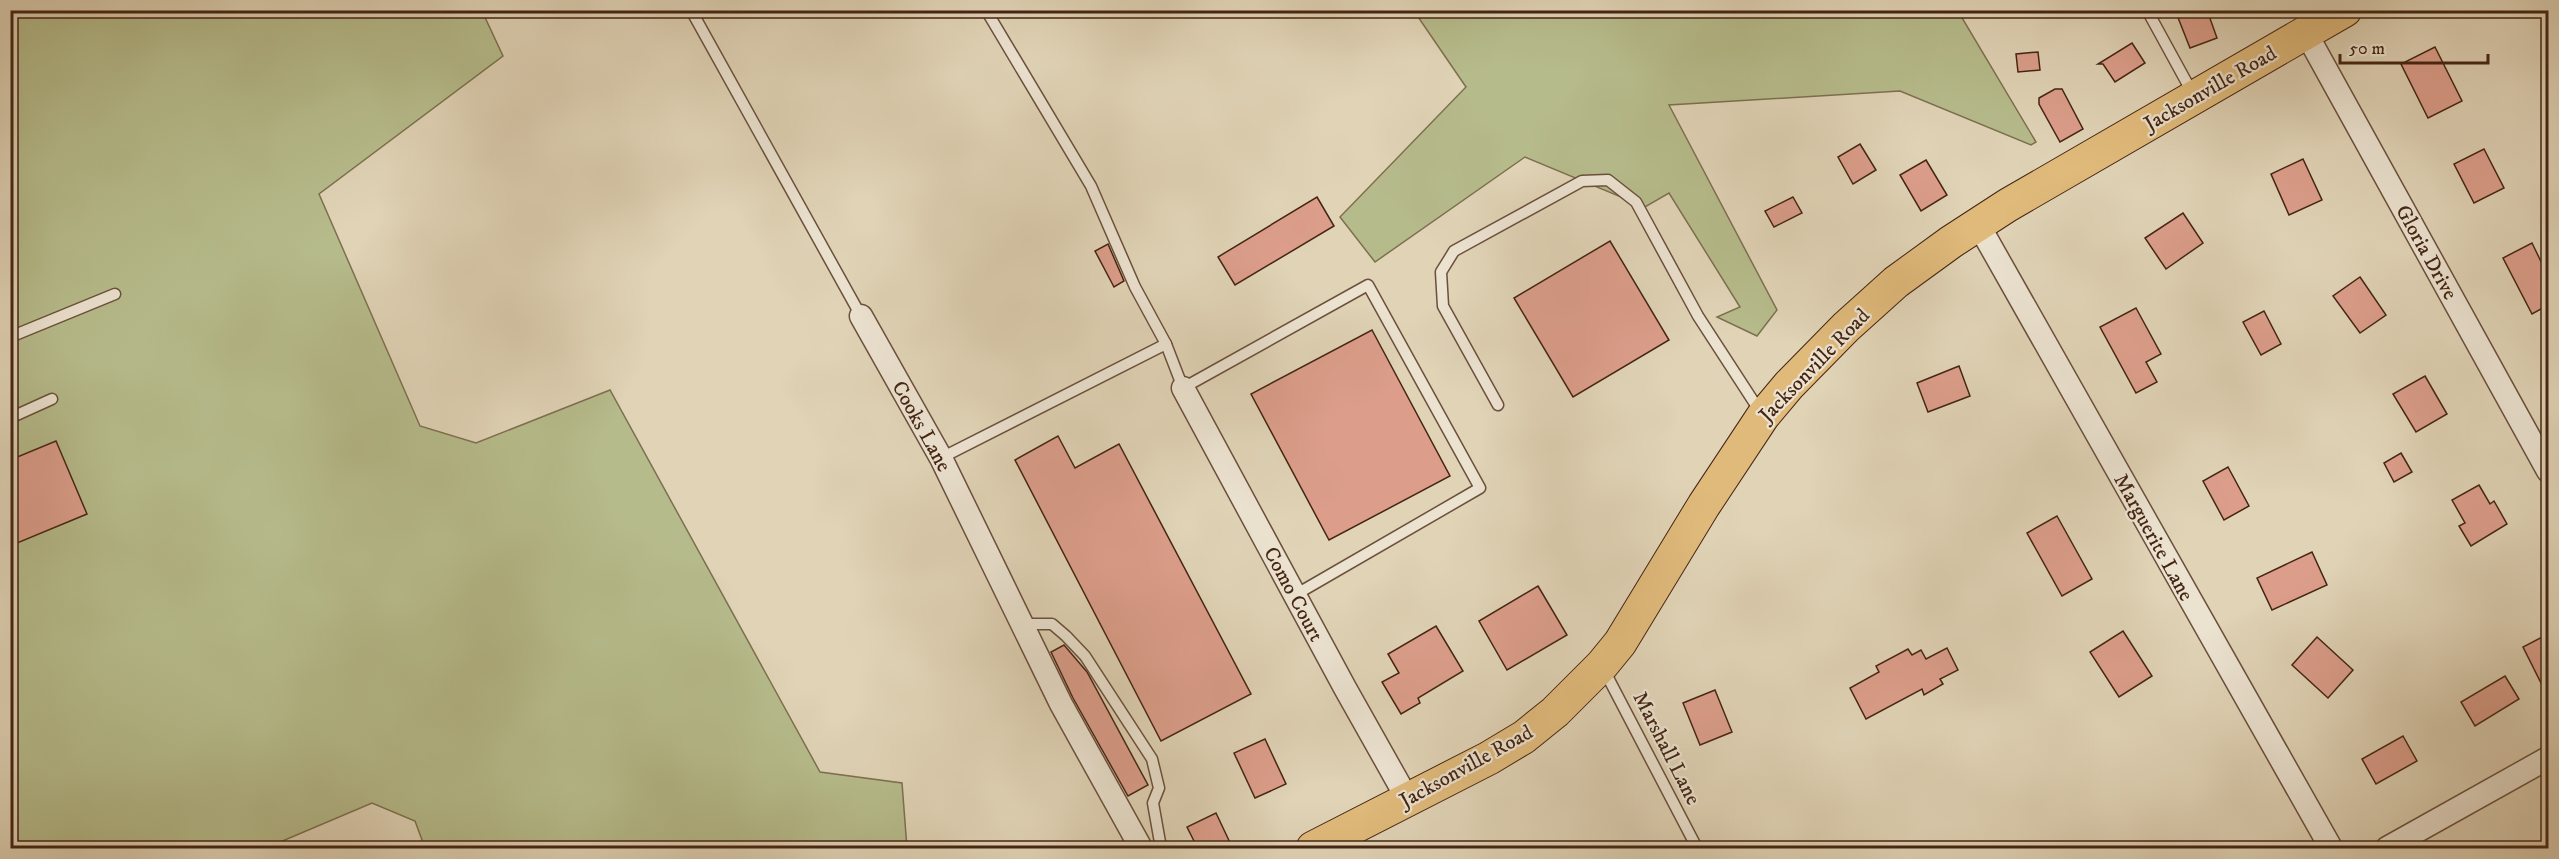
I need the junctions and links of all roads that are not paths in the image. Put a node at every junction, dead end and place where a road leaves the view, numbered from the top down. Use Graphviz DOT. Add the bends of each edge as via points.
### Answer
graph roads {
  1 [pos="691,10"];
  2 [pos="986,10"];
  3 [pos="2147,10"];
  4 [pos="2344,10"];
  5 [pos="2306,33"];
  6 [pos="2195,97"];
  7 [pos="1978,224"];
  8 [pos="115,294"];
  9 [pos="861,316"];
  10 [pos="10,337"];
  11 [pos="1166,344"];
  12 [pos="1183,388"];
  13 [pos="52,399"];
  14 [pos="1498,405"];
  15 [pos="1763,416"];
  16 [pos="10,418"];
  17 [pos="941,458"];
  18 [pos="2548,471"];
  19 [pos="1295,595"];
  20 [pos="1020,624"];
  21 [pos="1602,665"];
  22 [pos="2548,758"];
  23 [pos="1408,800"];
  24 [pos="1320,847"];
  25 [pos="1141,849"];
  26 [pos="1161,849"];
  27 [pos="1697,849"];
  28 [pos="2331,849"];
  29 [pos="2387,849"];
  1 -- 9 [label="lane, Cooks Lane"];
  2 -- 11 [label="lane" via="1091,186 1135,287"];
  3 -- 6 [label="lane"];
  4 -- 5 [label="main road, Jacksonville Road"];
  5 -- 6 [label="main road, Jacksonville Road"];
  5 -- 18 [label="street, Gloria Drive"];
  6 -- 7 [label="main road, Jacksonville Road"];
  7 -- 15 [label="main road, Jacksonville Road" via="1896,282 1789,385"];
  7 -- 28 [label="street, Marguerite Lane"];
  8 -- 10 [label="lane"];
  9 -- 17 [label="street, Cooks Lane"];
  11 -- 12 [label="lane"];
  11 -- 17 [label="lane"];
  12 -- 19 [label="street, Como Court"];
  12 -- 19 [label="lane" via="1368,285 1480,488"];
  13 -- 16 [label="lane"];
  14 -- 15 [label="lane" via="1443,306 1441,272 1454,251 1582,182 1608,180 1636,202 1698,316"];
  15 -- 21 [label="main road, Jacksonville Road" via="1620,643"];
  17 -- 20 [label="street, Cooks Lane"];
  19 -- 23 [label="street, Como Court"];
  20 -- 25 [label="street, Cooks Lane"];
  20 -- 26 [label="lane" via="1052,624 1066,636 1085,656 1152,759 1160,788 1154,803"];
  21 -- 23 [label="main road, Jacksonville Road" via="1556,712 1524,737"];
  21 -- 27 [label="lane, Marshall Lane"];
  22 -- 29 [label="street"];
  23 -- 24 [label="main road, Jacksonville Road"];
}
